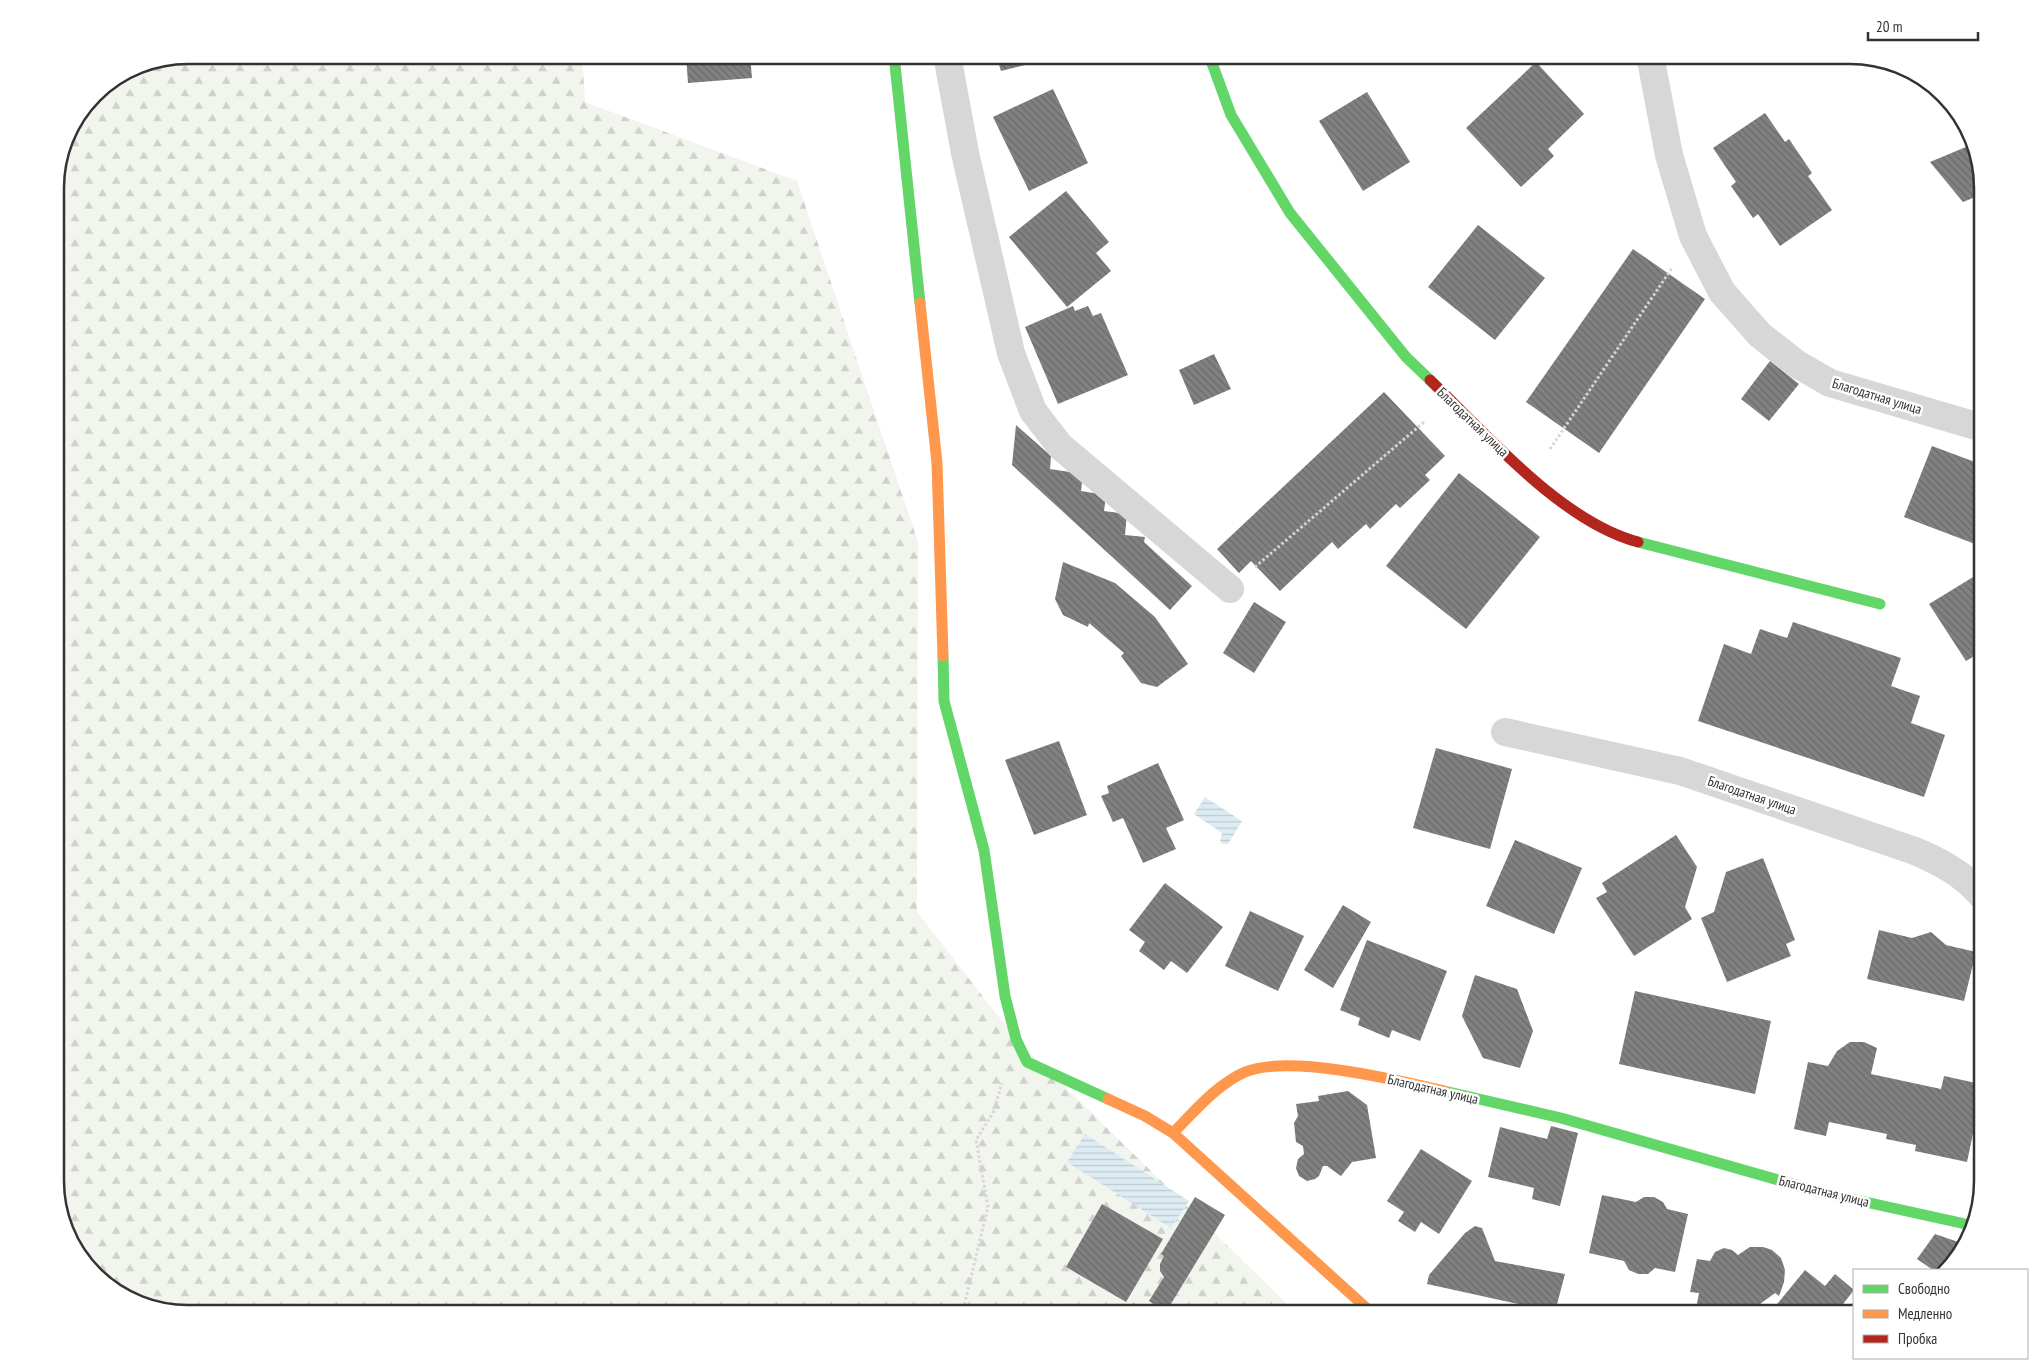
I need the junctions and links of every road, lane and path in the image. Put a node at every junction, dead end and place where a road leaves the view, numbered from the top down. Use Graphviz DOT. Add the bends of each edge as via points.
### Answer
graph roads {
  1 [pos="895,64"];
  2 [pos="950,64"];
  3 [pos="1212,64"];
  4 [pos="1652,64"];
  5 [pos="1693,236"];
  6 [pos="1450,400"];
  7 [pos="1974,425"];
  8 [pos="1531,478"];
  9 [pos="1230,589"];
  10 [pos="1880,604"];
  11 [pos="1505,732"];
  12 [pos="1974,888"];
  13 [pos="1016,1039"];
  14 [pos="1173,1133"];
  15 [pos="1966,1224"];
  16 [pos="964,1305"];
  17 [pos="1363,1305"];
  1 -- 13 [label="street" via="937,463 944,701 984,850 1005,996"];
  2 -- 9 [label="street" via="965,153 1011,353 1033,411 1060,446"];
  3 -- 6 [label="street, Благодатная улица" via="1231,115 1290,214 1406,357"];
  4 -- 5 [label="street, Благодатная улица" via="1669,155"];
  5 -- 7 [label="street, Благодатная улица" via="1722,292 1760,335 1797,364 1830,383"];
  5 -- 8 [label="path"];
  6 -- 8 [label="street, Благодатная улица"];
  6 -- 9 [label="path"];
  8 -- 10 [label="street, Благодатная улица" via="1588,521 1631,540"];
  11 -- 12 [label="street, Благодатная улица" via="1680,771 1906,848 1940,862"];
  13 -- 14 [label="street" via="1027,1062 1145,1116"];
  13 -- 16 [label="path" via="993,1113 976,1140 988,1207"];
  14 -- 15 [label="street, Благодатная улица" via="1217,1089 1246,1072 1298,1066 1390,1078 1561,1118 1820,1192"];
  14 -- 17 [label="street"];
}
